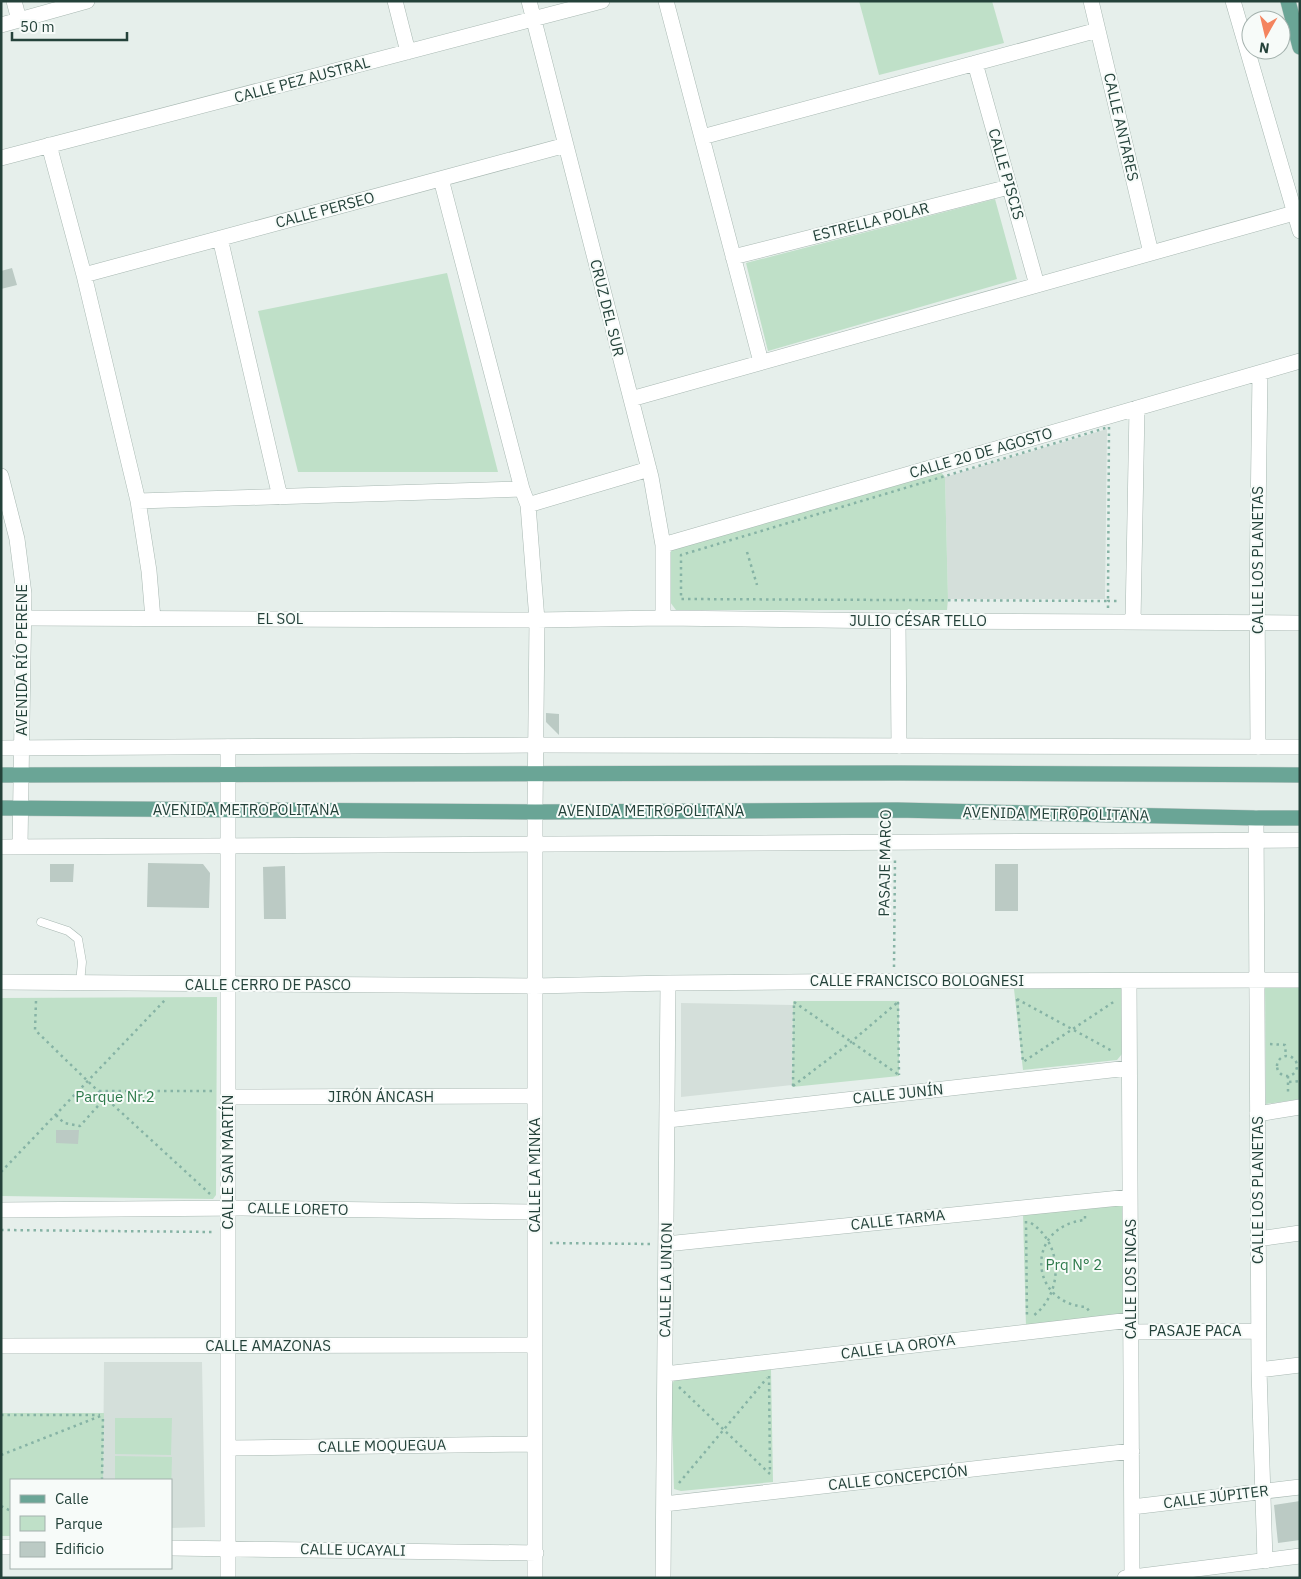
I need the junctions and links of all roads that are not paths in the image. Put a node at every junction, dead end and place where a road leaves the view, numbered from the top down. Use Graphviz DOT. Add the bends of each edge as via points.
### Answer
graph roads {
  1 [pos="14,1"];
  2 [pos="87,1"];
  3 [pos="395,1"];
  4 [pos="528,1"];
  5 [pos="602,1"];
  6 [pos="666,1"];
  7 [pos="1091,1"];
  8 [pos="1233,1"];
  9 [pos="1288,1"];
  10 [pos="533,19"];
  11 [pos="19,20"];
  12 [pos="1,25"];
  13 [pos="1098,30"];
  14 [pos="1300,46"];
  15 [pos="408,52"];
  16 [pos="975,63"];
  17 [pos="702,137"];
  18 [pos="566,145"];
  19 [pos="49,146"];
  20 [pos="1,158"];
  21 [pos="441,179"];
  22 [pos="1009,187"];
  23 [pos="1294,213"];
  24 [pos="1300,231"];
  25 [pos="220,238"];
  26 [pos="1151,253"];
  27 [pos="733,257"];
  28 [pos="84,275"];
  29 [pos="1037,285"];
  30 [pos="1300,361"];
  31 [pos="760,362"];
  32 [pos="1260,373"];
  33 [pos="631,398"];
  34 [pos="1137,408"];
  35 [pos="649,469"];
  36 [pos="1,476"];
  37 [pos="522,489"];
  38 [pos="280,497"];
  39 [pos="138,501"];
  40 [pos="528,505"];
  41 [pos="663,545"];
  42 [pos="24,618"];
  43 [pos="663,618"];
  44 [pos="152,619"];
  45 [pos="536,620"];
  46 [pos="898,621"];
  47 [pos="1132,622"];
  48 [pos="1258,622"];
  49 [pos="1300,623"];
  50 [pos="536,745"];
  51 [pos="899,746"];
  52 [pos="228,747"];
  53 [pos="1258,747"];
  54 [pos="1300,747"];
  55 [pos="1,748"];
  56 [pos="21,748"];
  57 [pos="535,773"];
  58 [pos="228,774"];
  59 [pos="1,775"];
  60 [pos="21,775"];
  61 [pos="1300,775"];
  62 [pos="1,808"];
  63 [pos="20,808"];
  64 [pos="227,810"];
  65 [pos="535,812"];
  66 [pos="1256,818"];
  67 [pos="1300,818"];
  68 [pos="1256,840"];
  69 [pos="1300,840"];
  70 [pos="535,843"];
  71 [pos="20,846"];
  72 [pos="228,846"];
  73 [pos="1,847"];
  74 [pos="41,922"];
  75 [pos="1256,979"];
  76 [pos="1300,980"];
  77 [pos="1129,981"];
  78 [pos="1,982"];
  79 [pos="80,983"];
  80 [pos="668,983"];
  81 [pos="228,985"];
  82 [pos="535,986"];
  83 [pos="1129,1068"];
  84 [pos="535,1096"];
  85 [pos="228,1097"];
  86 [pos="1300,1108"];
  87 [pos="1257,1114"];
  88 [pos="668,1120"];
  89 [pos="1130,1197"];
  90 [pos="228,1208"];
  91 [pos="1,1210"];
  92 [pos="535,1212"];
  93 [pos="1300,1234"];
  94 [pos="1258,1239"];
  95 [pos="666,1244"];
  96 [pos="1131,1326"];
  97 [pos="1258,1331"];
  98 [pos="535,1345"];
  99 [pos="1,1346"];
  100 [pos="228,1346"];
  101 [pos="1300,1364"];
  102 [pos="1258,1370"];
  103 [pos="665,1374"];
  104 [pos="535,1444"];
  105 [pos="228,1448"];
  106 [pos="1132,1451"];
  107 [pos="1300,1487"];
  108 [pos="1262,1492"];
  109 [pos="664,1504"];
  110 [pos="1132,1507"];
  111 [pos="172,1548"];
  112 [pos="228,1548"];
  113 [pos="536,1553"];
  114 [pos="1300,1556"];
  115 [pos="1264,1561"];
  116 [pos="1129,1577"];
  117 [pos="228,1578"];
  118 [pos="536,1578"];
  119 [pos="663,1578"];
  1 -- 11 [label="street"];
  2 -- 11 [label="street"];
  3 -- 15 [label="street"];
  4 -- 10 [label="street, CRUZ DEL SUR"];
  5 -- 10 [label="street, CALLE PEZ AUSTRAL"];
  6 -- 17 [label="street"];
  7 -- 13 [label="street, CALLE ANTARES"];
  8 -- 23 [label="street"];
  9 -- 14 [label="main road"];
  10 -- 15 [label="street, CALLE PEZ AUSTRAL"];
  10 -- 18 [label="street, CRUZ DEL SUR"];
  11 -- 12 [label="street"];
  13 -- 16 [label="street"];
  13 -- 26 [label="street, CALLE ANTARES"];
  15 -- 19 [label="street, CALLE PEZ AUSTRAL"];
  16 -- 17 [label="street"];
  16 -- 22 [label="street, CALLE PISCIS"];
  17 -- 27 [label="street"];
  18 -- 21 [label="street, CALLE PERSEO"];
  18 -- 33 [label="street, CRUZ DEL SUR"];
  19 -- 20 [label="street, CALLE PEZ AUSTRAL"];
  19 -- 28 [label="street"];
  21 -- 25 [label="street, CALLE PERSEO"];
  21 -- 37 [label="street, CALLE LA MINKA"];
  22 -- 27 [label="street, ESTRELLA POLAR"];
  22 -- 29 [label="street, CALLE PISCIS"];
  23 -- 24 [label="street"];
  23 -- 26 [label="street"];
  25 -- 28 [label="street, CALLE PERSEO"];
  25 -- 38 [label="street"];
  26 -- 29 [label="street"];
  27 -- 31 [label="street"];
  28 -- 39 [label="street"];
  29 -- 31 [label="street"];
  30 -- 32 [label="street, CALLE 20 DE AGOSTO"];
  31 -- 33 [label="street"];
  32 -- 34 [label="street, CALLE 20 DE AGOSTO"];
  32 -- 48 [label="street, CALLE LOS PLANETAS"];
  33 -- 35 [label="street, CRUZ DEL SUR"];
  34 -- 41 [label="street, CALLE 20 DE AGOSTO"];
  34 -- 47 [label="street"];
  35 -- 40 [label="street"];
  35 -- 41 [label="street, CRUZ DEL SUR"];
  36 -- 42 [label="street, AVENIDA RÍO PERENE" via="17,539"];
  37 -- 38 [label="street"];
  37 -- 40 [label="street, CALLE LA MINKA"];
  38 -- 39 [label="street"];
  39 -- 44 [label="street"];
  40 -- 45 [label="street, CALLE LA MINKA"];
  41 -- 43 [label="street, CRUZ DEL SUR"];
  42 -- 44 [label="street, EL SOL"];
  42 -- 56 [label="street, AVENIDA RÍO PERENE"];
  43 -- 45 [label="street, JULIO CÉSAR TELLO"];
  43 -- 46 [label="street, JULIO CÉSAR TELLO"];
  44 -- 45 [label="street, EL SOL"];
  45 -- 50 [label="street, CALLE LA MINKA"];
  46 -- 47 [label="street, JULIO CÉSAR TELLO"];
  46 -- 51 [label="street"];
  47 -- 48 [label="street, JULIO CÉSAR TELLO"];
  48 -- 49 [label="street, JULIO CÉSAR TELLO"];
  48 -- 53 [label="street, CALLE LOS PLANETAS"];
  50 -- 51 [label="street"];
  50 -- 52 [label="street"];
  50 -- 57 [label="street, CALLE LA MINKA"];
  51 -- 53 [label="street"];
  52 -- 56 [label="street"];
  52 -- 58 [label="street, CALLE SAN MARTÍN"];
  53 -- 54 [label="street"];
  55 -- 56 [label="street"];
  56 -- 60 [label="street, AVENIDA RÍO PERENE"];
  57 -- 58 [label="main road"];
  57 -- 61 [label="main road"];
  57 -- 65 [label="street, CALLE LA MINKA"];
  58 -- 60 [label="main road"];
  58 -- 64 [label="street, CALLE SAN MARTÍN"];
  59 -- 60 [label="main road"];
  60 -- 63 [label="street, AVENIDA RÍO PERENE"];
  62 -- 63 [label="main road, AVENIDA METROPOLITANA"];
  63 -- 64 [label="main road, AVENIDA METROPOLITANA"];
  63 -- 71 [label="street, AVENIDA RÍO PERENE"];
  64 -- 65 [label="main road, AVENIDA METROPOLITANA"];
  64 -- 72 [label="street, CALLE SAN MARTÍN"];
  65 -- 66 [label="main road, AVENIDA METROPOLITANA" via="897,810"];
  65 -- 70 [label="street, CALLE LA MINKA"];
  66 -- 67 [label="main road, AVENIDA METROPOLITANA"];
  66 -- 68 [label="street, CALLE LOS PLANETAS"];
  68 -- 69 [label="street, AVENIDA METROPOLITANA"];
  68 -- 70 [label="street, AVENIDA METROPOLITANA"];
  68 -- 75 [label="street, CALLE LOS PLANETAS"];
  70 -- 72 [label="street, AVENIDA METROPOLITANA"];
  70 -- 82 [label="street, CALLE LA MINKA"];
  71 -- 72 [label="street, AVENIDA METROPOLITANA"];
  71 -- 73 [label="street, AVENIDA METROPOLITANA"];
  72 -- 81 [label="street, CALLE SAN MARTÍN"];
  74 -- 79 [label="lane" via="68,931 78,939 82,962"];
  75 -- 76 [label="street, CALLE FRANCISCO BOLOGNESI"];
  75 -- 77 [label="street, CALLE FRANCISCO BOLOGNESI"];
  75 -- 87 [label="street, CALLE LOS PLANETAS"];
  77 -- 80 [label="street, CALLE FRANCISCO BOLOGNESI"];
  77 -- 83 [label="street, CALLE LOS INCAS"];
  78 -- 79 [label="street, CALLE CERRO DE PASCO"];
  79 -- 81 [label="street, CALLE CERRO DE PASCO"];
  80 -- 82 [label="street, CALLE FRANCISCO BOLOGNESI"];
  80 -- 88 [label="street, CALLE LA UNION"];
  81 -- 82 [label="street, CALLE CERRO DE PASCO"];
  81 -- 85 [label="street, CALLE SAN MARTÍN"];
  82 -- 84 [label="street, CALLE LA MINKA"];
  83 -- 88 [label="street, CALLE JUNÍN"];
  83 -- 89 [label="street, CALLE LOS INCAS"];
  84 -- 85 [label="street, JIRÓN ÁNCASH"];
  84 -- 92 [label="street, CALLE LA MINKA"];
  85 -- 90 [label="street, CALLE SAN MARTÍN"];
  86 -- 87 [label="street"];
  87 -- 94 [label="street, CALLE LOS PLANETAS"];
  88 -- 95 [label="street, CALLE LA UNION"];
  89 -- 95 [label="street, CALLE TARMA"];
  89 -- 96 [label="street, CALLE LOS INCAS"];
  90 -- 91 [label="street, CALLE LORETO"];
  90 -- 92 [label="street, CALLE LORETO"];
  90 -- 100 [label="street, CALLE SAN MARTÍN"];
  92 -- 98 [label="street, CALLE LA MINKA"];
  93 -- 94 [label="street"];
  94 -- 97 [label="street, CALLE LOS PLANETAS"];
  95 -- 103 [label="street, CALLE LA UNION"];
  96 -- 97 [label="street, PASAJE PACA"];
  96 -- 103 [label="street, CALLE LA OROYA"];
  96 -- 106 [label="street, CALLE LOS INCAS"];
  97 -- 102 [label="street, CALLE LOS PLANETAS"];
  98 -- 100 [label="street, CALLE AMAZONAS"];
  98 -- 104 [label="street, CALLE LA MINKA"];
  99 -- 100 [label="street, CALLE AMAZONAS"];
  100 -- 105 [label="street, CALLE SAN MARTÍN"];
  101 -- 102 [label="street"];
  102 -- 108 [label="street, CALLE LOS PLANETAS"];
  103 -- 109 [label="street, CALLE LA UNION"];
  104 -- 105 [label="street, CALLE MOQUEGUA"];
  104 -- 113 [label="street, CALLE LA MINKA"];
  105 -- 112 [label="street, CALLE SAN MARTÍN"];
  106 -- 109 [label="street, CALLE CONCEPCIÓN"];
  106 -- 110 [label="street, CALLE LOS INCAS"];
  107 -- 108 [label="street, CALLE JÚPITER"];
  108 -- 110 [label="street, CALLE JÚPITER"];
  108 -- 115 [label="street, CALLE LOS PLANETAS"];
  109 -- 119 [label="street, CALLE LA UNION"];
  110 -- 116 [label="street, CALLE LOS INCAS"];
  111 -- 112 [label="street, CALLE UCAYALI"];
  112 -- 113 [label="street, CALLE UCAYALI"];
  112 -- 117 [label="street, CALLE SAN MARTÍN"];
  113 -- 118 [label="street, CALLE LA MINKA"];
  114 -- 115 [label="street"];
  115 -- 116 [label="street"];
}
